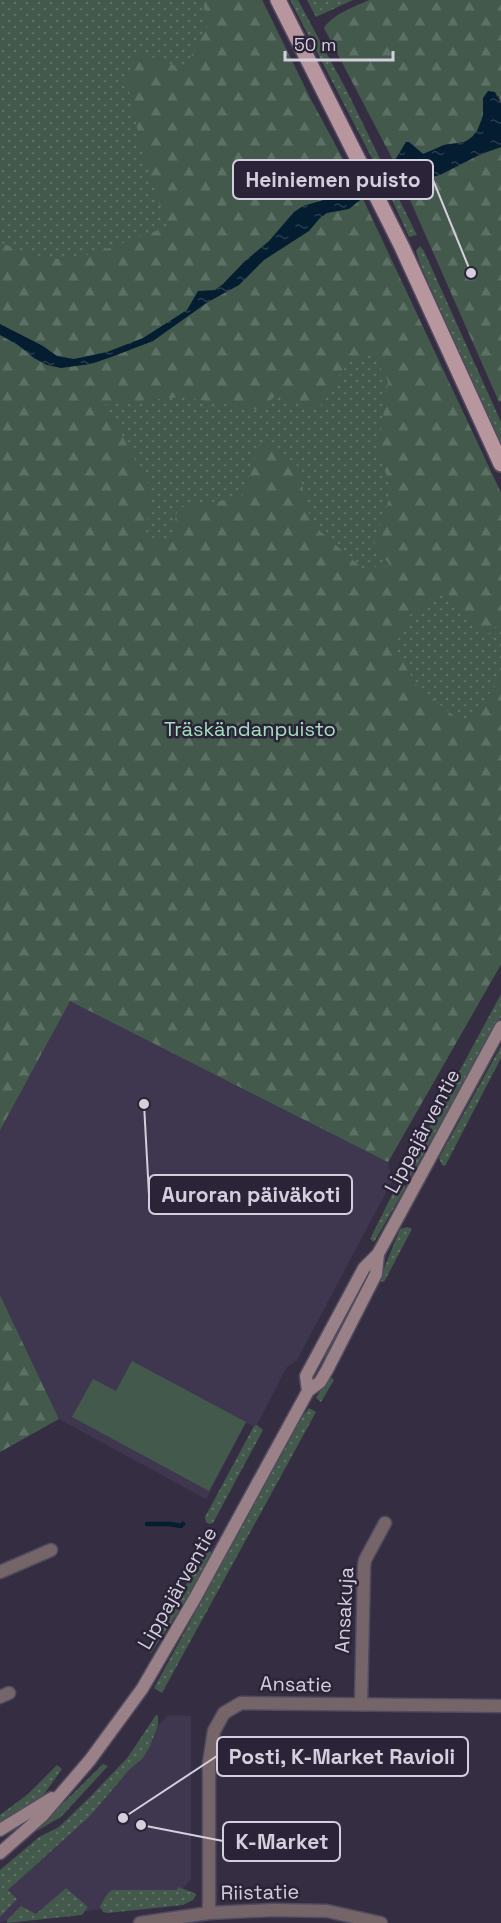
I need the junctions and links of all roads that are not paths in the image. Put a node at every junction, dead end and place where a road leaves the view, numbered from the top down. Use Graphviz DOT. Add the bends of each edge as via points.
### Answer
graph roads {
  1 [pos="278,0"];
  2 [pos="501,464"];
  3 [pos="501,1027"];
  4 [pos="385,1523"];
  5 [pos="51,1550"];
  6 [pos="0,1572"];
  7 [pos="361,1704"];
  8 [pos="501,1706"];
  9 [pos="60,1792"];
  10 [pos="0,1830"];
  11 [pos="0,1853"];
  12 [pos="209,1912"];
  13 [pos="140,1923"];
  14 [pos="381,1923"];
  1 -- 2 [label="main road" via="388,217"];
  3 -- 9 [label="main road, Lippajärventie" via="378,1254 376,1274 320,1382 308,1391 190,1608 142,1689 90,1760"];
  4 -- 7 [label="street, Ansakuja" via="364,1567"];
  5 -- 6 [label="street"];
  7 -- 8 [label="street, Ansatie"];
  7 -- 12 [label="street, Ansatie" via="241,1703 224,1713 214,1731 208,1763"];
  9 -- 10 [label="main road, Lippajärventie"];
  9 -- 11 [label="main road, Lippajärventie" via="42,1816"];
  12 -- 13 [label="street, Riistatie"];
  12 -- 14 [label="street, Riistatie" via="327,1911"];
}
